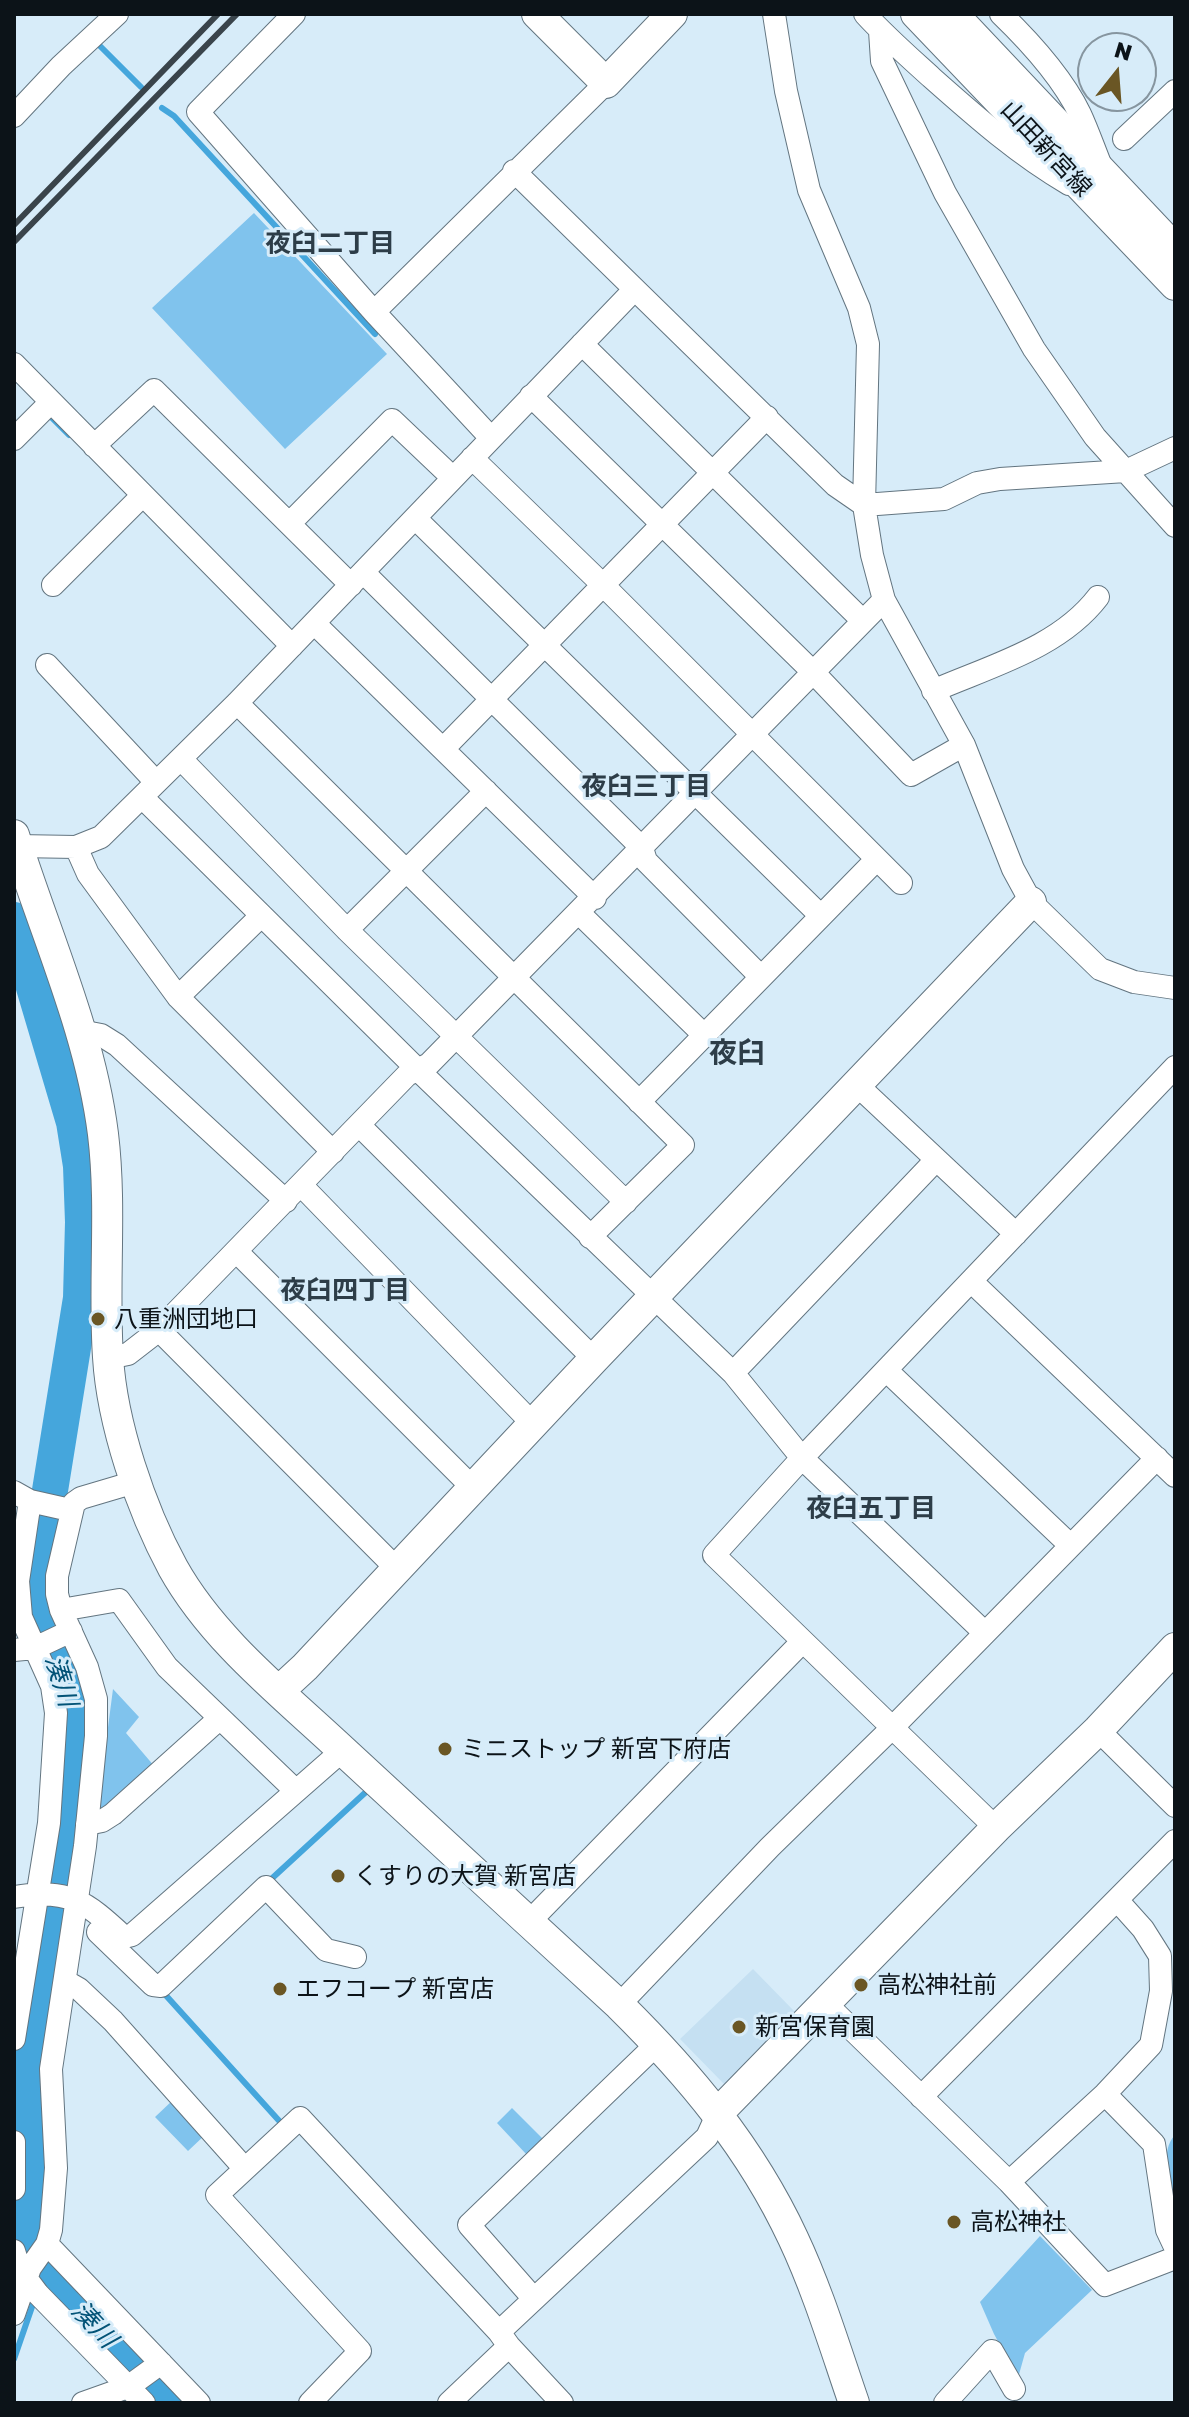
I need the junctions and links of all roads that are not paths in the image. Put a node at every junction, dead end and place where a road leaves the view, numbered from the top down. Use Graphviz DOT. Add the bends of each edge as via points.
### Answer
graph roads {
  1 [pos="117,14"];
  2 [pos="294,14"];
  3 [pos="537,14"];
  4 [pos="672,14"];
  5 [pos="774,14"];
  6 [pos="916,14"];
  7 [pos="953,14"];
  8 [pos="1001,14"];
  9 [pos="872,22"];
  10 [pos="989,70"];
  11 [pos="606,83"];
  12 [pos="1175,91"];
  13 [pos="14,116"];
  14 [pos="1124,139"];
  15 [pos="514,171"];
  16 [pos="1098,187"];
  17 [pos="1175,249"];
  18 [pos="1175,285"];
  19 [pos="634,290"];
  20 [pos="374,312"];
  21 [pos="582,344"];
  22 [pos="14,364"];
  23 [pos="531,396"];
  24 [pos="51,402"];
  25 [pos="767,417"];
  26 [pos="491,438"];
  27 [pos="14,439"];
  28 [pos="94,446"];
  29 [pos="1175,448"];
  30 [pos="472,458"];
  31 [pos="1126,471"];
  32 [pos="713,474"];
  33 [pos="453,478"];
  34 [pos="143,495"];
  35 [pos="864,505"];
  36 [pos="415,518"];
  37 [pos="290,523"];
  38 [pos="662,525"];
  39 [pos="1175,526"];
  40 [pos="357,578"];
  41 [pos="53,585"];
  42 [pos="603,585"];
  43 [pos="1098,597"];
  44 [pos="884,600"];
  45 [pos="863,621"];
  46 [pos="314,623"];
  47 [pos="544,644"];
  48 [pos="292,646"];
  49 [pos="47,665"];
  50 [pos="813,672"];
  51 [pos="933,691"];
  52 [pos="493,700"];
  53 [pos="237,703"];
  54 [pos="752,734"];
  55 [pos="964,745"];
  56 [pos="443,749"];
  57 [pos="181,759"];
  58 [pos="148,789"];
  59 [pos="486,791"];
  60 [pos="695,792"];
  61 [pos="16,840"];
  62 [pos="76,847"];
  63 [pos="642,848"];
  64 [pos="877,859"];
  65 [pos="406,871"];
  66 [pos="901,883"];
  67 [pos="1031,902"];
  68 [pos="587,905"];
  69 [pos="261,916"];
  70 [pos="821,916"];
  71 [pos="347,930"];
  72 [pos="761,977"];
  73 [pos="514,979"];
  74 [pos="1175,988"];
  75 [pos="178,997"];
  76 [pos="80,1031"];
  77 [pos="457,1035"];
  78 [pos="704,1035"];
  79 [pos="1175,1067"];
  80 [pos="418,1070"];
  81 [pos="857,1085"];
  82 [pos="639,1102"];
  83 [pos="359,1125"];
  84 [pos="333,1152"];
  85 [pos="936,1160"];
  86 [pos="293,1193"];
  87 [pos="626,1202"];
  88 [pos="1016,1234"];
  89 [pos="590,1237"];
  90 [pos="237,1252"];
  91 [pos="971,1281"];
  92 [pos="652,1298"];
  93 [pos="159,1330"];
  94 [pos="108,1358"];
  95 [pos="594,1359"];
  96 [pos="886,1370"];
  97 [pos="733,1373"];
  98 [pos="533,1424"];
  99 [pos="802,1458"];
  100 [pos="1157,1458"];
  101 [pos="1175,1476"];
  102 [pos="135,1482"];
  103 [pos="473,1488"];
  104 [pos="27,1499"];
  105 [pos="66,1509"];
  106 [pos="1070,1545"];
  107 [pos="397,1569"];
  108 [pos="61,1610"];
  109 [pos="71,1631"];
  110 [pos="985,1633"];
  111 [pos="802,1642"];
  112 [pos="1175,1648"];
  113 [pos="24,1649"];
  114 [pos="279,1691"];
  115 [pos="220,1718"];
  116 [pos="893,1727"];
  117 [pos="1098,1730"];
  118 [pos="343,1750"];
  119 [pos="296,1791"];
  120 [pos="1175,1806"];
  121 [pos="87,1824"];
  122 [pos="996,1828"];
  123 [pos="1175,1841"];
  124 [pos="38,1893"];
  125 [pos="14,1897"];
  126 [pos="1117,1900"];
  127 [pos="77,1901"];
  128 [pos="529,1922"];
  129 [pos="355,1957"];
  130 [pos="65,1981"];
  131 [pos="825,2003"];
  132 [pos="619,2005"];
  133 [pos="14,2039"];
  134 [pos="658,2043"];
  135 [pos="1105,2094"];
  136 [pos="921,2097"];
  137 [pos="718,2113"];
  138 [pos="14,2142"];
  139 [pos="245,2169"];
  140 [pos="1009,2182"];
  141 [pos="14,2189"];
  142 [pos="47,2244"];
  143 [pos="1175,2247"];
  144 [pos="14,2251"];
  145 [pos="1175,2258"];
  146 [pos="26,2279"];
  147 [pos="534,2299"];
  148 [pos="14,2314"];
  149 [pos="504,2339"];
  150 [pos="144,2381"];
  151 [pos="1014,2389"];
  152 [pos="83,2403"];
  153 [pos="199,2403"];
  154 [pos="310,2403"];
  155 [pos="449,2403"];
  156 [pos="562,2403"];
  157 [pos="854,2403"];
  158 [pos="945,2403"];
  1 -- 13 [label="street"];
  2 -- 20 [label="street" via="198,112"];
  3 -- 11 [label="street"];
  4 -- 11 [label="street"];
  5 -- 35 [label="street" via="809,190 859,308 868,344"];
  6 -- 10 [label="street, 山田新宮線"];
  7 -- 10 [label="street, 山田新宮線"];
  8 -- 16 [label="street" via="1079,112"];
  9 -- 16 [label="street" via="1029,161"];
  9 -- 31 [label="street" via="882,61 945,193 1034,349 1095,437"];
  10 -- 16 [label="street, 山田新宮線"];
  11 -- 15 [label="street"];
  12 -- 14 [label="street"];
  15 -- 19 [label="street"];
  15 -- 20 [label="street"];
  16 -- 17 [label="street, 山田新宮線"];
  16 -- 18 [label="street, 山田新宮線"];
  19 -- 21 [label="street"];
  19 -- 25 [label="street"];
  20 -- 26 [label="street"];
  21 -- 23 [label="street"];
  21 -- 32 [label="street"];
  22 -- 24 [label="street"];
  23 -- 26 [label="street"];
  23 -- 38 [label="street"];
  24 -- 27 [label="street"];
  24 -- 28 [label="street"];
  25 -- 32 [label="street"];
  25 -- 35 [label="street" via="835,485"];
  26 -- 30 [label="street"];
  28 -- 34 [label="street"];
  28 -- 37 [label="street" via="154,390"];
  29 -- 31 [label="street"];
  30 -- 33 [label="street"];
  30 -- 42 [label="street"];
  31 -- 35 [label="street" via="1000,479 944,499"];
  31 -- 39 [label="street"];
  32 -- 38 [label="street"];
  32 -- 45 [label="street"];
  33 -- 36 [label="street"];
  33 -- 37 [label="street" via="392,420"];
  34 -- 41 [label="street"];
  34 -- 48 [label="street"];
  35 -- 44 [label="street"];
  36 -- 40 [label="street"];
  36 -- 47 [label="street"];
  37 -- 40 [label="street"];
  38 -- 42 [label="street"];
  38 -- 50 [label="street"];
  40 -- 46 [label="street"];
  40 -- 52 [label="street"];
  42 -- 47 [label="street"];
  42 -- 54 [label="street"];
  43 -- 51 [label="street" via="1054,638"];
  44 -- 45 [label="street"];
  44 -- 51 [label="street"];
  45 -- 50 [label="street"];
  46 -- 48 [label="street"];
  46 -- 56 [label="street"];
  47 -- 52 [label="street"];
  47 -- 60 [label="street"];
  48 -- 53 [label="street"];
  49 -- 58 [label="street"];
  50 -- 54 [label="street"];
  50 -- 55 [label="street" via="911,775"];
  51 -- 55 [label="street"];
  52 -- 56 [label="street"];
  52 -- 63 [label="street"];
  53 -- 57 [label="street"];
  53 -- 65 [label="street"];
  54 -- 60 [label="street"];
  54 -- 64 [label="street"];
  55 -- 67 [label="street"];
  56 -- 59 [label="street"];
  57 -- 58 [label="street"];
  57 -- 71 [label="street"];
  58 -- 62 [label="street" via="101,837"];
  58 -- 69 [label="street"];
  59 -- 65 [label="street"];
  59 -- 68 [label="street"];
  60 -- 63 [label="street"];
  60 -- 70 [label="street"];
  61 -- 62 [label="street"];
  61 -- 76 [label="street"];
  62 -- 75 [label="street" via="88,874"];
  63 -- 68 [label="street"];
  63 -- 72 [label="street" via="646,861"];
  64 -- 66 [label="street"];
  64 -- 70 [label="street"];
  65 -- 71 [label="street"];
  65 -- 73 [label="street"];
  67 -- 74 [label="street" via="1100,969 1134,982"];
  67 -- 81 [label="street"];
  68 -- 73 [label="street"];
  68 -- 78 [label="street"];
  69 -- 75 [label="street"];
  69 -- 80 [label="street"];
  70 -- 72 [label="street"];
  71 -- 77 [label="street"];
  72 -- 78 [label="street"];
  73 -- 77 [label="street"];
  73 -- 82 [label="street"];
  75 -- 84 [label="street"];
  76 -- 86 [label="street" via="117,1045"];
  76 -- 94 [label="street" via="103,1135"];
  77 -- 80 [label="street"];
  77 -- 87 [label="street"];
  78 -- 82 [label="street"];
  79 -- 88 [label="street"];
  80 -- 83 [label="street"];
  80 -- 89 [label="street"];
  81 -- 85 [label="street"];
  81 -- 92 [label="street"];
  82 -- 87 [label="street" via="683,1145"];
  83 -- 84 [label="street"];
  83 -- 95 [label="street"];
  84 -- 86 [label="street"];
  85 -- 88 [label="street"];
  85 -- 97 [label="street"];
  86 -- 90 [label="street"];
  86 -- 98 [label="street"];
  87 -- 89 [label="street"];
  88 -- 91 [label="street"];
  89 -- 92 [label="street"];
  90 -- 93 [label="street"];
  90 -- 103 [label="street"];
  91 -- 96 [label="street"];
  91 -- 100 [label="street"];
  92 -- 95 [label="street"];
  92 -- 97 [label="street"];
  93 -- 94 [label="street" via="128,1354"];
  93 -- 107 [label="street"];
  94 -- 102 [label="street" via="114,1413"];
  95 -- 98 [label="street"];
  96 -- 99 [label="street"];
  96 -- 106 [label="street"];
  97 -- 99 [label="street"];
  98 -- 103 [label="street"];
  99 -- 110 [label="street"];
  99 -- 111 [label="street" via="714,1555"];
  100 -- 101 [label="street"];
  100 -- 106 [label="street"];
  102 -- 105 [label="street" via="81,1498"];
  102 -- 114 [label="street" via="173,1568 210,1623"];
  103 -- 107 [label="street"];
  104 -- 105 [label="street"];
  104 -- 113 [label="street" via="18,1581"];
  105 -- 108 [label="street" via="57,1576"];
  106 -- 110 [label="street"];
  107 -- 114 [label="street"];
  108 -- 109 [label="street"];
  108 -- 115 [label="street" via="119,1600 167,1667"];
  109 -- 113 [label="street"];
  109 -- 121 [label="street" via="96,1699"];
  110 -- 116 [label="street"];
  111 -- 116 [label="street"];
  111 -- 128 [label="street"];
  112 -- 117 [label="street"];
  113 -- 124 [label="street" via="52,1686 56,1713"];
  114 -- 118 [label="street"];
  115 -- 119 [label="street"];
  115 -- 121 [label="street" via="113,1814"];
  116 -- 122 [label="street"];
  116 -- 132 [label="street"];
  117 -- 120 [label="street"];
  117 -- 122 [label="street"];
  118 -- 119 [label="street"];
  118 -- 128 [label="street"];
  119 -- 127 [label="street" via="132,1935 124,1937 93,1908"];
  121 -- 127 [label="street"];
  122 -- 131 [label="street"];
  123 -- 126 [label="street"];
  124 -- 125 [label="street"];
  124 -- 127 [label="street"];
  124 -- 133 [label="street"];
  126 -- 135 [label="street" via="1160,1956 1161,1991 1151,2045"];
  126 -- 136 [label="street"];
  127 -- 129 [label="street" via="92,1926 157,1985 266,1887 326,1950"];
  127 -- 130 [label="street"];
  128 -- 132 [label="street"];
  130 -- 139 [label="street" via="113,2021"];
  130 -- 142 [label="street" via="51,2069 56,2168"];
  131 -- 136 [label="street"];
  131 -- 137 [label="street"];
  132 -- 134 [label="street"];
  134 -- 137 [label="street"];
  134 -- 147 [label="street" via="469,2225"];
  135 -- 140 [label="street"];
  135 -- 143 [label="street" via="1154,2144 1167,2230"];
  136 -- 140 [label="street"];
  137 -- 147 [label="street" via="707,2137"];
  137 -- 157 [label="street" via="759,2172 793,2238"];
  138 -- 141 [label="street"];
  139 -- 149 [label="street" via="300,2118"];
  139 -- 154 [label="street" via="217,2195 360,2351"];
  140 -- 145 [label="street" via="1105,2285"];
  142 -- 146 [label="street"];
  142 -- 150 [label="street"];
  144 -- 146 [label="street"];
  146 -- 148 [label="street"];
  146 -- 150 [label="street"];
  147 -- 149 [label="street"];
  149 -- 155 [label="street"];
  149 -- 156 [label="street"];
  150 -- 152 [label="street"];
  150 -- 153 [label="street"];
  151 -- 158 [label="street" via="992,2351"];
}
